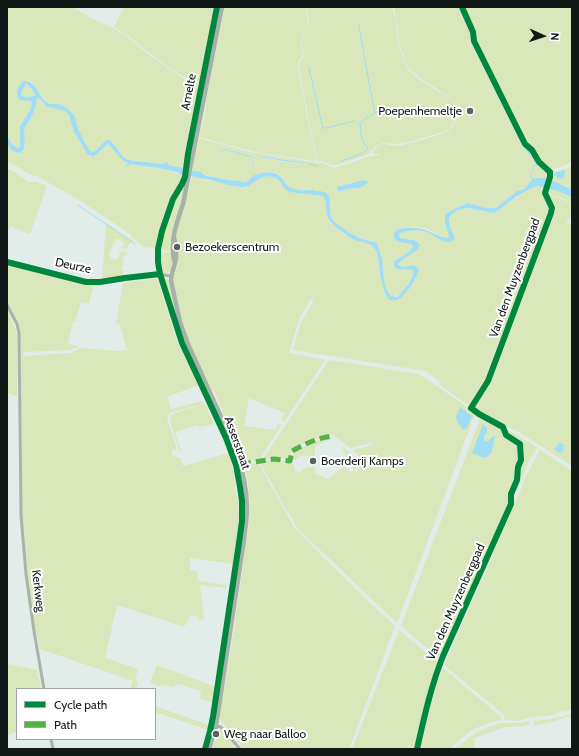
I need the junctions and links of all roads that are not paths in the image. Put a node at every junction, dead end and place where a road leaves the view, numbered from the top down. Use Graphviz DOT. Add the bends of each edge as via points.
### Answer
graph roads {
  1 [pos="222,7"];
  2 [pos="7,262"];
  3 [pos="171,276"];
  4 [pos="7,305"];
  5 [pos="511,504"];
  6 [pos="44,688"];
  7 [pos="216,726"];
  8 [pos="209,749"];
  9 [pos="240,749"];
  10 [pos="417,749"];
  1 -- 3 [label="main road, Asserstraat" via="183,204 172,245 174,264"];
  2 -- 3 [label="street, Deurze" via="86,282 157,274"];
  3 -- 7 [label="main road, Asserstraat" via="180,322 188,344 241,464 246,499 244,540"];
  4 -- 6 [label="street, Kerkweg" via="19,333 21,515 26,574"];
  5 -- 10 [label="street, Van den Muyzenbergpad" via="438,668"];
  7 -- 8 [label="main road, Asserstraat"];
  7 -- 9 [label="street" via="221,727"];
}
